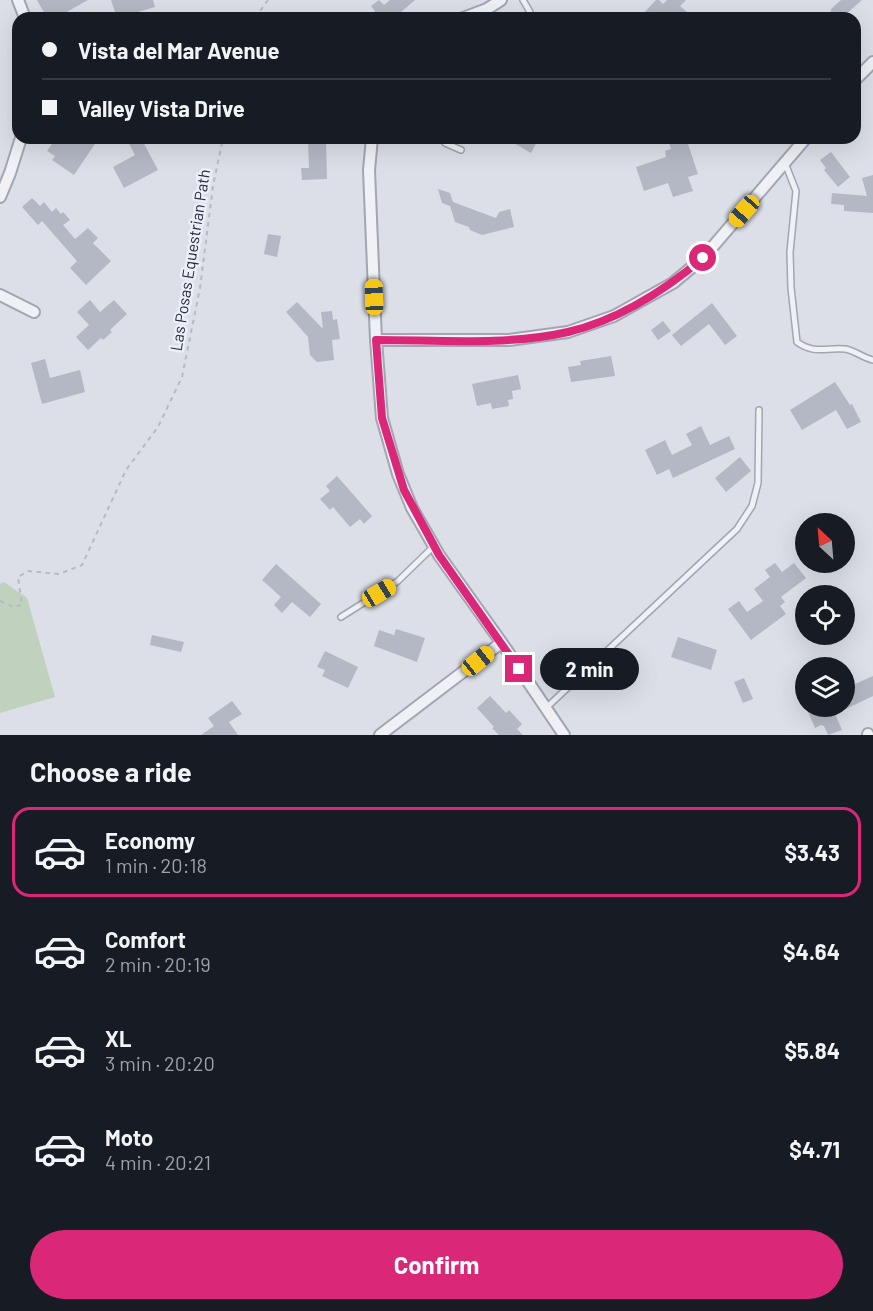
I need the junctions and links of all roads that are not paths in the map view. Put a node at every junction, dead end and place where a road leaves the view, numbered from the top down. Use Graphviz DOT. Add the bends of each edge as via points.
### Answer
graph roads {
  1 [pos="501,0"];
  2 [pos="479,12"];
  3 [pos="873,62"];
  4 [pos="861,74"];
  5 [pos="19,144"];
  6 [pos="371,144"];
  7 [pos="445,144"];
  8 [pos="801,144"];
  9 [pos="461,150"];
  10 [pos="785,163"];
  11 [pos="0,197"];
  12 [pos="0,295"];
  13 [pos="34,312"];
  14 [pos="376,340"];
  15 [pos="873,360"];
  16 [pos="759,410"];
  17 [pos="434,546"];
  18 [pos="341,617"];
  19 [pos="501,643"];
  20 [pos="546,708"];
  21 [pos="380,735"];
  22 [pos="564,735"];
  1 -- 2 [label="street"];
  3 -- 4 [label="street"];
  5 -- 11 [label="street"];
  6 -- 14 [label="street" via="369,170"];
  7 -- 9 [label="lane"];
  8 -- 10 [label="street"];
  10 -- 14 [label="street" via="703,258 673,283 614,316 568,332 509,340"];
  10 -- 15 [label="lane" via="796,191 790,252 797,342 806,348 846,349"];
  12 -- 13 [label="street"];
  14 -- 17 [label="street" via="382,418 389,444 404,490"];
  16 -- 20 [label="lane" via="758,483 752,506 737,529"];
  17 -- 18 [label="lane" via="398,581"];
  17 -- 19 [label="street"];
  19 -- 20 [label="street"];
  19 -- 21 [label="street"];
  20 -- 22 [label="street"];
}
